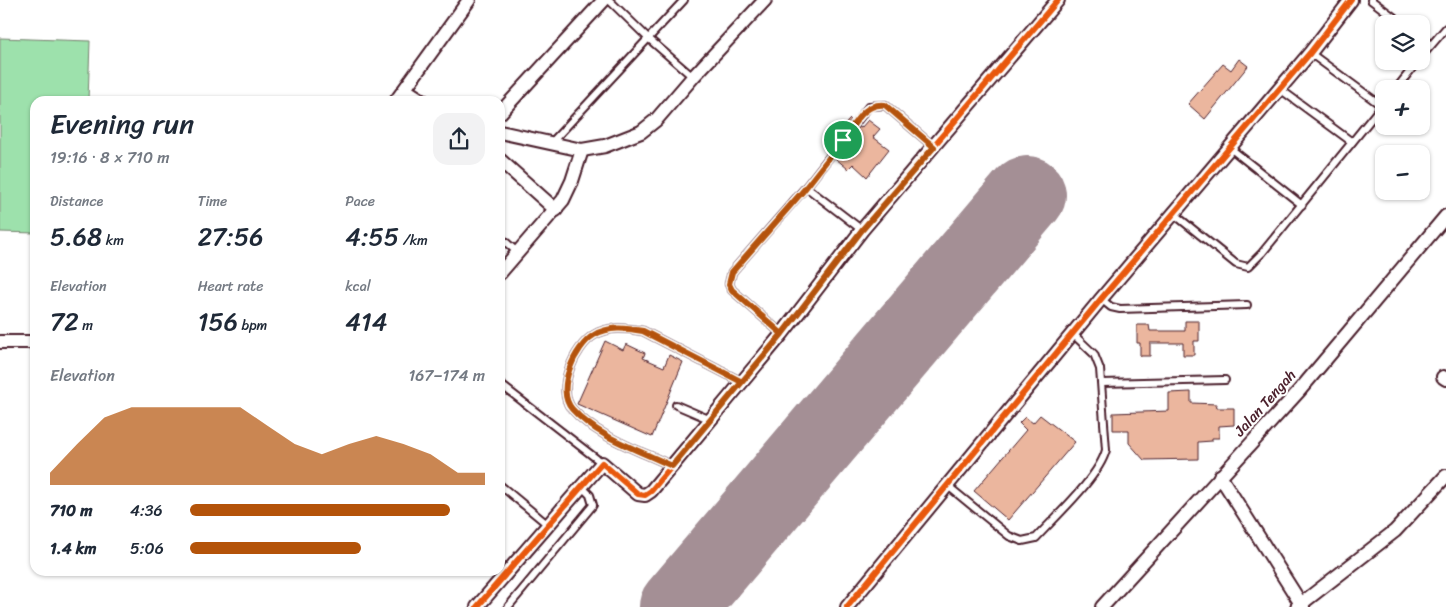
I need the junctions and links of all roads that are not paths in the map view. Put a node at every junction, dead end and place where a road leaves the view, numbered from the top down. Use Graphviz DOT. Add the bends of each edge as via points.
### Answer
graph roads {
  1 [pos="469,0"];
  2 [pos="604,0"];
  3 [pos="609,0"];
  4 [pos="684,0"];
  5 [pos="765,0"];
  6 [pos="1058,0"];
  7 [pos="1351,0"];
  8 [pos="1371,0"];
  9 [pos="1391,15"];
  10 [pos="1446,28"];
  11 [pos="648,38"];
  12 [pos="1431,45"];
  13 [pos="1310,53"];
  14 [pos="1411,70"];
  15 [pos="692,77"];
  16 [pos="1403,80"];
  17 [pos="1280,89"];
  18 [pos="406,90"];
  19 [pos="401,96"];
  20 [pos="415,96"];
  21 [pos="1375,99"];
  22 [pos="505,107"];
  23 [pos="1375,115"];
  24 [pos="505,133"];
  25 [pos="552,142"];
  26 [pos="1352,142"];
  27 [pos="934,147"];
  28 [pos="1230,148"];
  29 [pos="582,150"];
  30 [pos="505,164"];
  31 [pos="806,187"];
  32 [pos="1302,205"];
  33 [pos="556,210"];
  34 [pos="1174,214"];
  35 [pos="1446,216"];
  36 [pos="862,230"];
  37 [pos="505,241"];
  38 [pos="517,252"];
  39 [pos="505,267"];
  40 [pos="1101,299"];
  41 [pos="1247,305"];
  42 [pos="782,334"];
  43 [pos="1074,335"];
  44 [pos="0,342"];
  45 [pos="30,342"];
  46 [pos="1226,380"];
  47 [pos="742,382"];
  48 [pos="1102,383"];
  49 [pos="505,388"];
  50 [pos="676,405"];
  51 [pos="711,420"];
  52 [pos="602,463"];
  53 [pos="672,466"];
  54 [pos="1220,476"];
  55 [pos="1446,476"];
  56 [pos="581,486"];
  57 [pos="948,486"];
  58 [pos="505,489"];
  59 [pos="547,524"];
  60 [pos="505,574"];
  61 [pos="503,576"];
  62 [pos="850,606"];
  63 [pos="1300,606"];
  64 [pos="477,607"];
  65 [pos="508,607"];
  66 [pos="1102,607"];
  1 -- 18 [label="street"];
  2 -- 22 [label="street"];
  3 -- 11 [label="lane"];
  4 -- 11 [label="lane"];
  5 -- 15 [label="street"];
  6 -- 27 [label="street"];
  7 -- 13 [label="street"];
  8 -- 9 [label="lane"];
  10 -- 12 [label="lane"];
  11 -- 15 [label="lane"];
  11 -- 25 [label="lane"];
  13 -- 17 [label="street"];
  13 -- 21 [label="lane"];
  14 -- 16 [label="lane"];
  15 -- 29 [label="street" via="656,120 641,132 605,146"];
  17 -- 26 [label="lane"];
  17 -- 28 [label="street"];
  18 -- 19 [label="street"];
  18 -- 20 [label="street"];
  23 -- 26 [label="lane"];
  24 -- 25 [label="street"];
  25 -- 29 [label="street"];
  26 -- 32 [label="lane"];
  27 -- 31 [label="lane" via="885,105 869,106"];
  27 -- 36 [label="street"];
  28 -- 32 [label="lane"];
  28 -- 34 [label="street"];
  29 -- 33 [label="street" via="569,189"];
  30 -- 33 [label="street"];
  31 -- 36 [label="lane"];
  31 -- 42 [label="lane" via="730,277 732,290"];
  32 -- 34 [label="lane" via="1256,260 1243,267"];
  33 -- 38 [label="street"];
  34 -- 40 [label="street"];
  35 -- 54 [label="street, Jalan Tengah" via="1300,391"];
  36 -- 42 [label="street"];
  37 -- 38 [label="lane"];
  38 -- 39 [label="street"];
  40 -- 41 [label="lane" via="1110,307 1120,309"];
  40 -- 43 [label="street"];
  42 -- 47 [label="street"];
  43 -- 48 [label="lane" via="1094,354"];
  43 -- 57 [label="street"];
  44 -- 45 [label="street"];
  46 -- 48 [label="lane"];
  47 -- 51 [label="street"];
  47 -- 53 [label="lane" via="643,331 608,329 593,335 584,344 568,374 566,386 570,408 590,425"];
  48 -- 57 [label="lane" via="1104,460 1036,538 1022,542 1009,536"];
  49 -- 52 [label="lane"];
  50 -- 51 [label="lane"];
  51 -- 53 [label="street"];
  52 -- 53 [label="street" via="632,490 645,495"];
  52 -- 56 [label="street"];
  54 -- 63 [label="street"];
  54 -- 66 [label="street, Jalan Tengah"];
  55 -- 63 [label="street" via="1395,531"];
  56 -- 59 [label="street"];
  56 -- 65 [label="lane" via="590,495 593,505"];
  57 -- 62 [label="street"];
  58 -- 59 [label="lane"];
  59 -- 60 [label="street"];
  61 -- 64 [label="street"];
}
